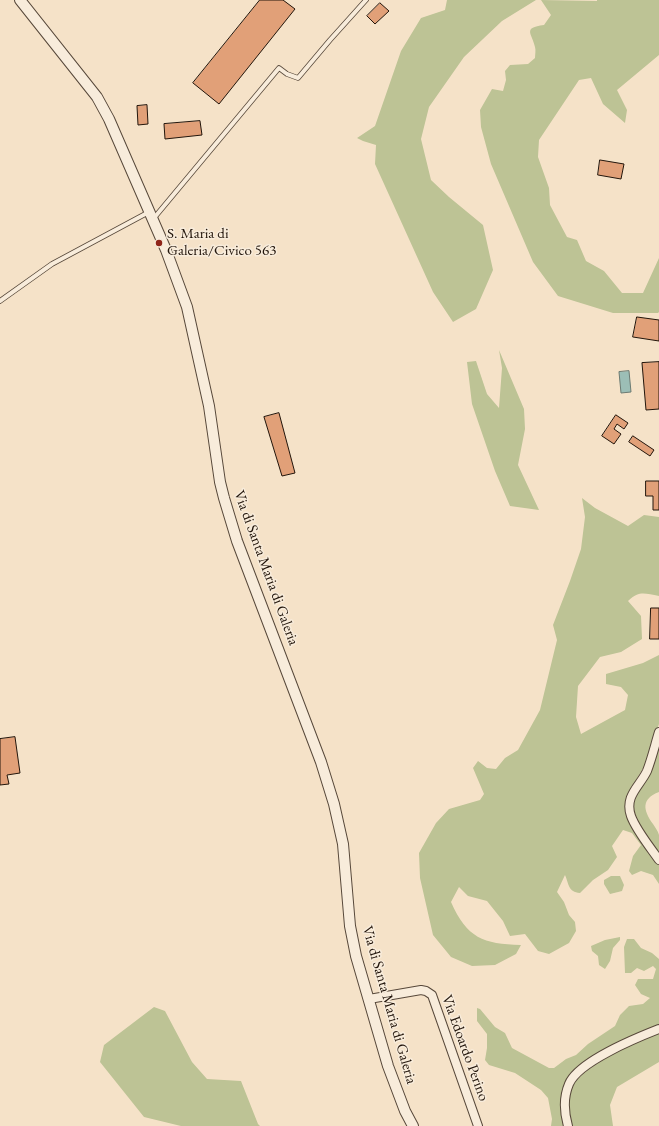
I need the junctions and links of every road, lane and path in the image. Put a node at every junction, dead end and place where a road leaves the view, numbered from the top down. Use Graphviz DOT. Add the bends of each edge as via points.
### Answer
graph roads {
  1 [pos="20,0"];
  2 [pos="366,0"];
  3 [pos="151,216"];
  4 [pos="0,300"];
  5 [pos="659,732"];
  6 [pos="659,860"];
  7 [pos="368,999"];
  8 [pos="659,1029"];
  9 [pos="413,1126"];
  10 [pos="478,1126"];
  11 [pos="568,1126"];
  1 -- 3 [label="street, Via di Santa Maria di Galeria" via="96,98 109,119"];
  2 -- 3 [label="lane" via="298,78 278,68"];
  3 -- 4 [label="lane" via="52,264"];
  3 -- 7 [label="street, Via di Santa Maria di Galeria" via="187,307 209,406 220,482 237,541 321,762 334,804 343,844 350,926"];
  5 -- 6 [label="street" via="646,772 633,791 630,807 634,824"];
  7 -- 9 [label="street, Via di Santa Maria di Galeria" via="388,1066"];
  7 -- 10 [label="street, Via Edoardo Perino" via="421,990 432,995"];
  8 -- 11 [label="street" via="598,1058 573,1077 569,1083 564,1109"];
}
